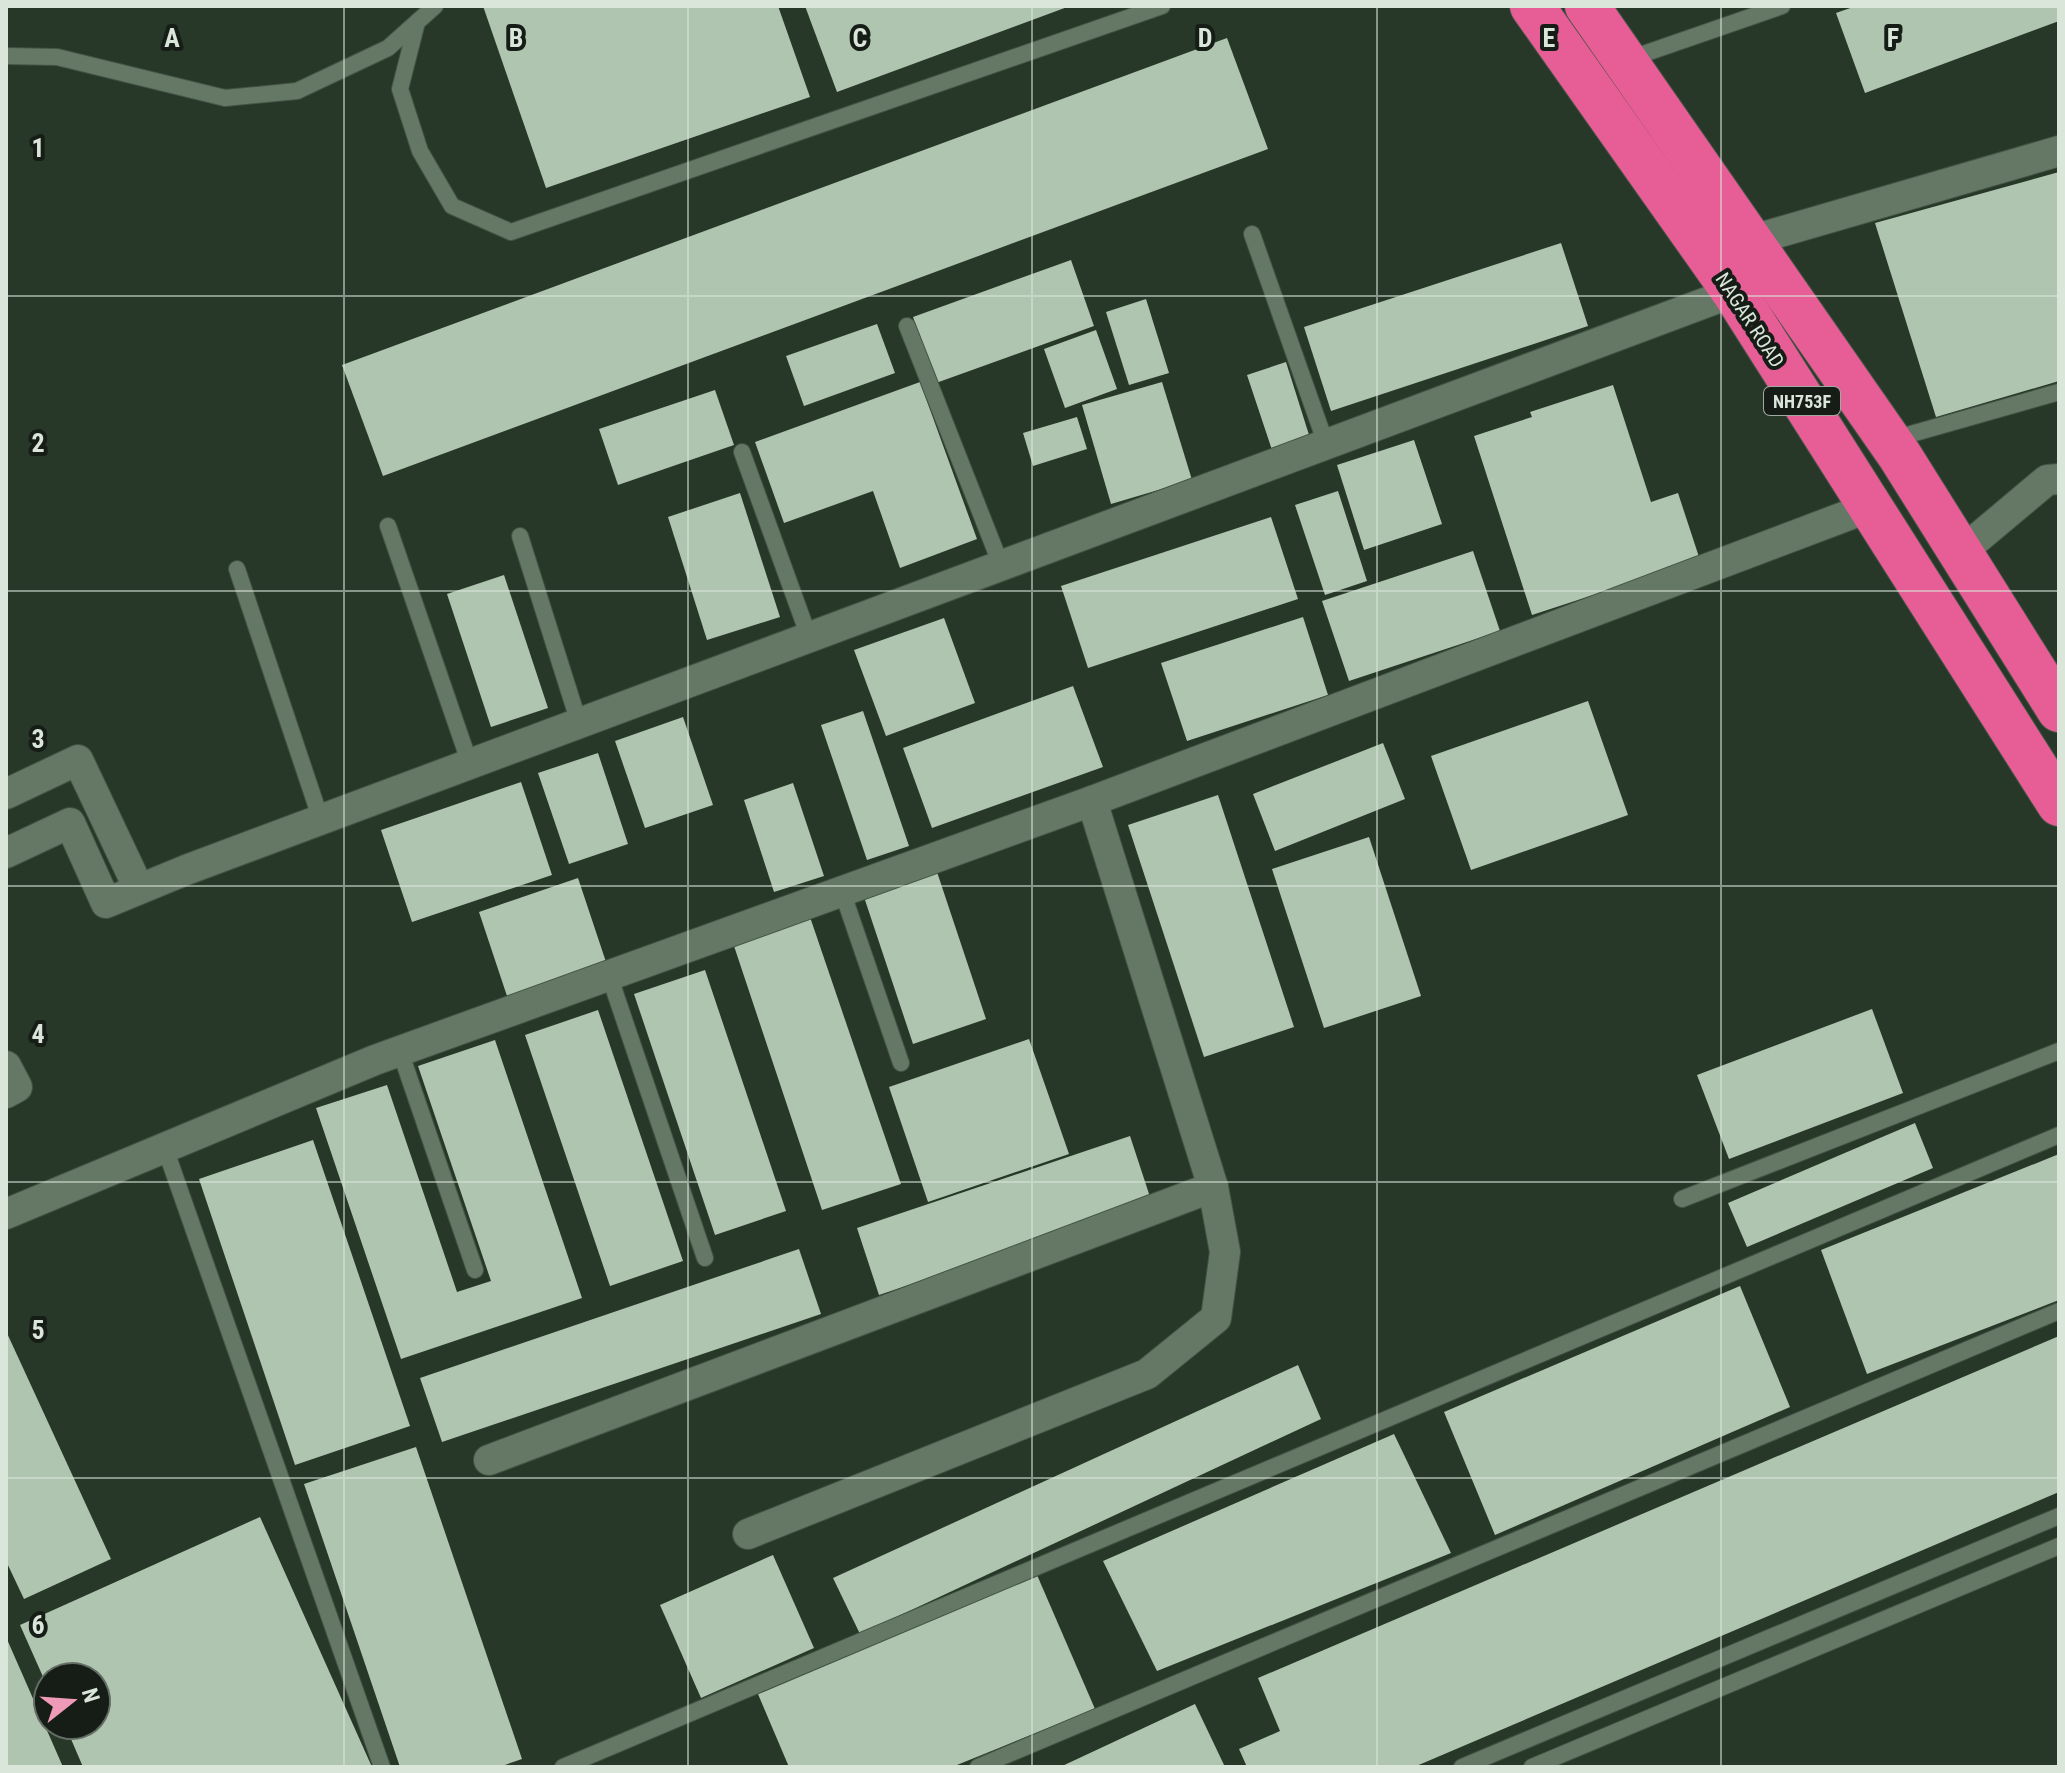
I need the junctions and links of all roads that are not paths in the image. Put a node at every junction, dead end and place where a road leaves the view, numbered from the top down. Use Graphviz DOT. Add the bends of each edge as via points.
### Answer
graph roads {
  1 [pos="435,6"];
  2 [pos="1162,6"];
  3 [pos="1532,6"];
  4 [pos="1587,6"];
  5 [pos="1782,6"];
  6 [pos="417,22"];
  7 [pos="6,56"];
  8 [pos="1625,60"];
  9 [pos="2059,151"];
  10 [pos="1252,234"];
  11 [pos="1749,241"];
  12 [pos="1734,292"];
  13 [pos="907,326"];
  14 [pos="2059,392"];
  15 [pos="1889,441"];
  16 [pos="1326,444"];
  17 [pos="742,452"];
  18 [pos="2059,479"];
  19 [pos="1870,507"];
  20 [pos="388,526"];
  21 [pos="520,536"];
  22 [pos="1960,553"];
  23 [pos="1001,565"];
  24 [pos="237,569"];
  25 [pos="809,637"];
  26 [pos="2054,694"];
  27 [pos="579,723"];
  28 [pos="470,764"];
  29 [pos="6,794"];
  30 [pos="1092,801"];
  31 [pos="2059,804"];
  32 [pos="321,820"];
  33 [pos="6,853"];
  34 [pos="139,889"];
  35 [pos="842,891"];
  36 [pos="609,975"];
  37 [pos="400,1051"];
  38 [pos="2059,1051"];
  39 [pos="901,1063"];
  40 [pos="6,1066"];
  41 [pos="6,1093"];
  42 [pos="2059,1135"];
  43 [pos="165,1148"];
  44 [pos="1213,1187"];
  45 [pos="1682,1199"];
  46 [pos="6,1214"];
  47 [pos="705,1258"];
  48 [pos="475,1270"];
  49 [pos="2059,1311"];
  50 [pos="489,1460"];
  51 [pos="2059,1516"];
  52 [pos="748,1534"];
  53 [pos="2059,1546"];
  54 [pos="382,1767"];
  55 [pos="563,1767"];
  56 [pos="978,1767"];
  57 [pos="1462,1767"];
  58 [pos="1532,1767"];
  1 -- 6 [label="lane"];
  2 -- 6 [label="lane" via="511,232 452,206 420,151 400,89"];
  3 -- 12 [label="highway, NAGAR ROAD / NH753F"];
  4 -- 8 [label="highway, NH753F"];
  5 -- 8 [label="lane"];
  6 -- 7 [label="lane" via="388,48 297,91 225,98 57,57"];
  8 -- 11 [label="highway, NH753F"];
  9 -- 11 [label="street"];
  10 -- 16 [label="lane"];
  11 -- 15 [label="highway, NH753F"];
  12 -- 16 [label="street"];
  12 -- 19 [label="highway, NAGAR ROAD / NH753F"];
  13 -- 23 [label="lane"];
  14 -- 15 [label="lane"];
  15 -- 22 [label="highway, NH753F"];
  16 -- 23 [label="street"];
  17 -- 25 [label="lane"];
  18 -- 22 [label="street" via="2047,480"];
  19 -- 30 [label="street"];
  19 -- 31 [label="highway, NAGAR ROAD / NH753F"];
  20 -- 28 [label="lane"];
  21 -- 27 [label="lane"];
  22 -- 26 [label="highway, NH753F"];
  23 -- 25 [label="street"];
  24 -- 32 [label="lane"];
  25 -- 27 [label="street"];
  27 -- 28 [label="street"];
  28 -- 32 [label="street"];
  29 -- 34 [label="street" via="78,760"];
  30 -- 35 [label="street"];
  30 -- 44 [label="street"];
  32 -- 34 [label="street"];
  33 -- 34 [label="street" via="70,823 106,903"];
  35 -- 36 [label="street"];
  35 -- 39 [label="lane"];
  36 -- 37 [label="street"];
  36 -- 47 [label="lane"];
  37 -- 43 [label="street"];
  37 -- 48 [label="lane"];
  38 -- 45 [label="lane"];
  40 -- 41 [label="street" via="17,1087"];
  42 -- 55 [label="lane"];
  43 -- 46 [label="street"];
  43 -- 54 [label="lane"];
  44 -- 50 [label="street"];
  44 -- 52 [label="street" via="1225,1252 1216,1318 1147,1374"];
  49 -- 56 [label="lane"];
  51 -- 57 [label="lane"];
  53 -- 58 [label="lane"];
}
